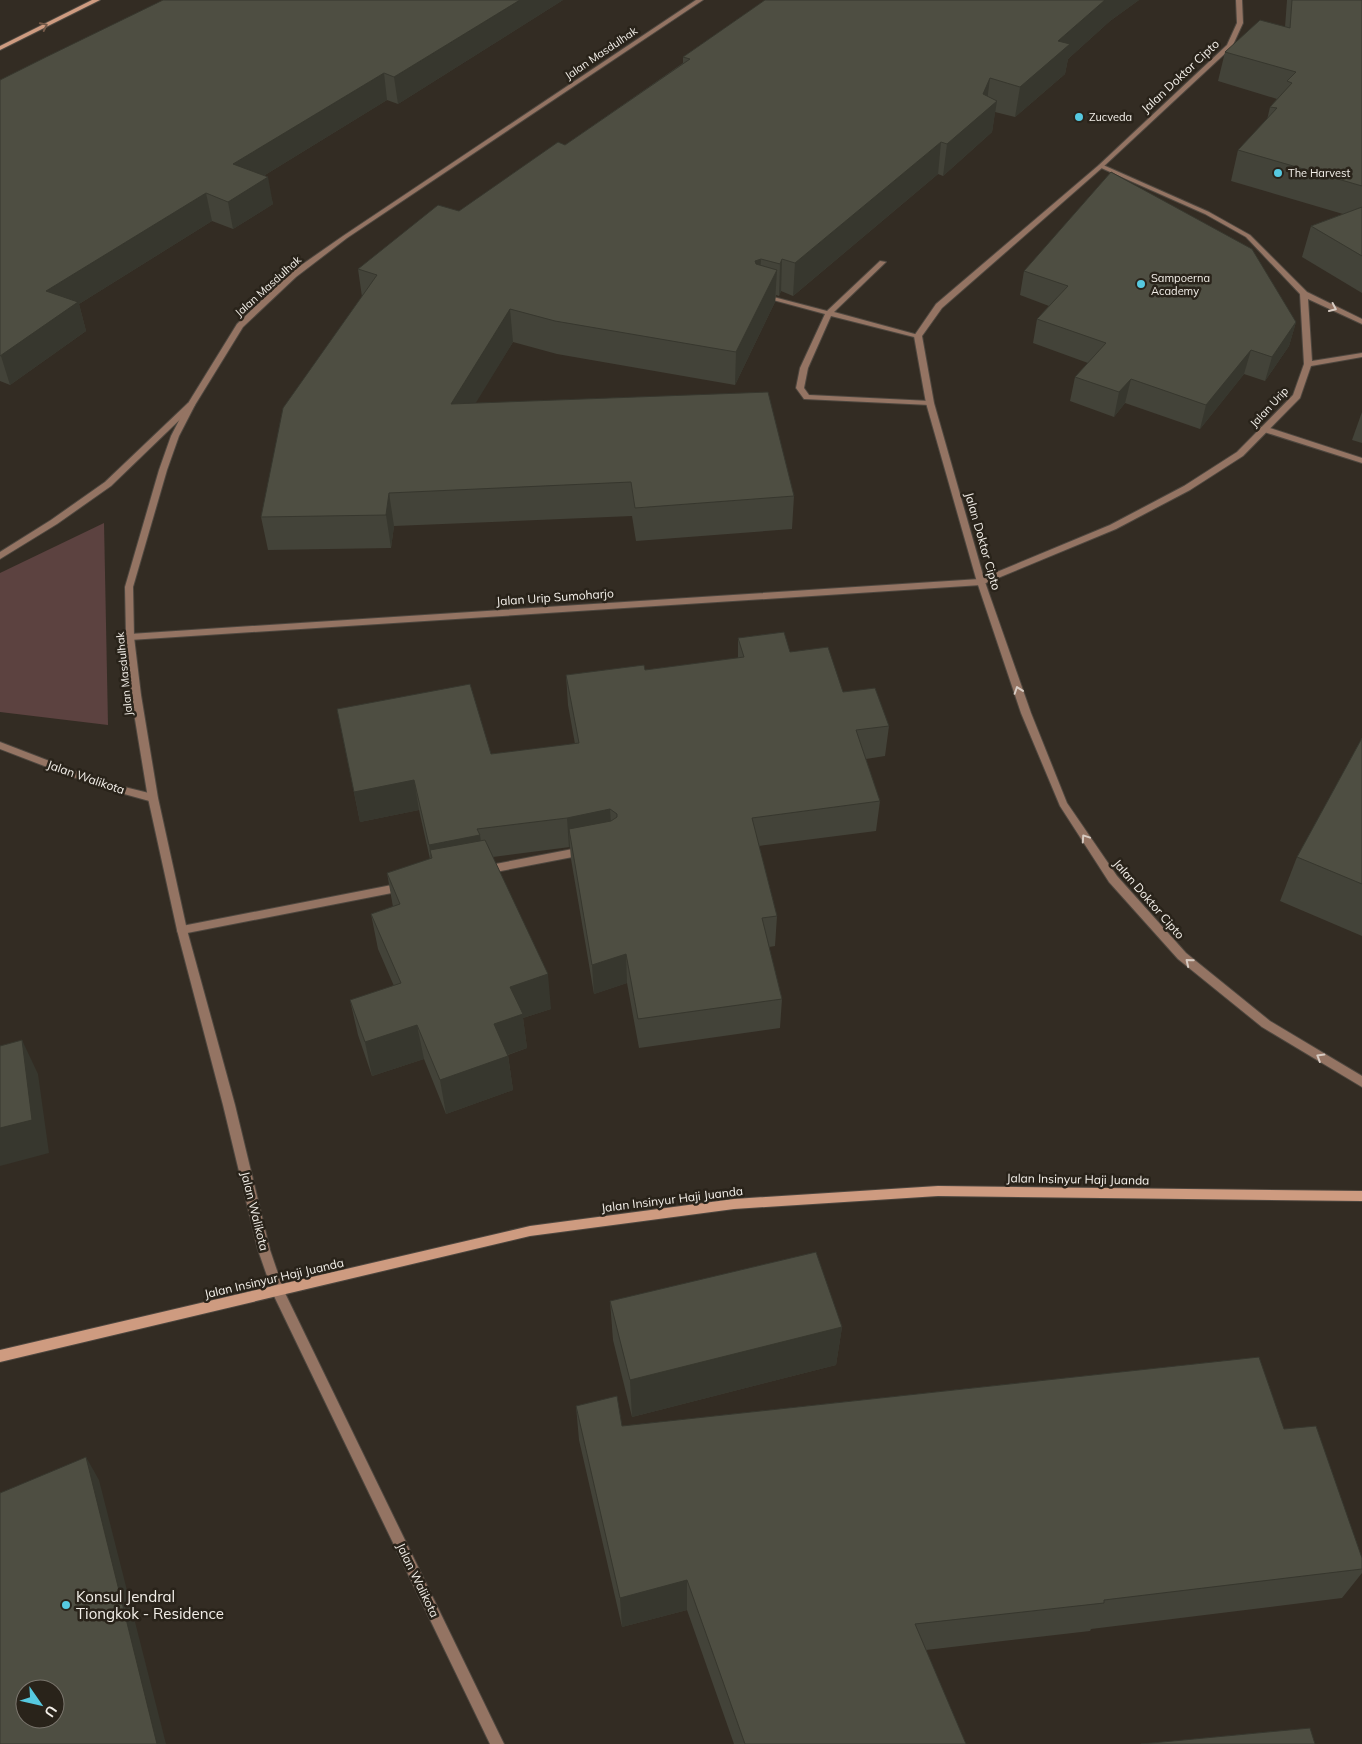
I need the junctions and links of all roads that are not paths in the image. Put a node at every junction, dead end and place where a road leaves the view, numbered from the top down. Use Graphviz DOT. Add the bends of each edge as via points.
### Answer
graph roads {
  1 [pos="97,0"];
  2 [pos="700,0"];
  3 [pos="1239,0"];
  4 [pos="0,48"];
  5 [pos="1101,166"];
  6 [pos="882,262"];
  7 [pos="1304,294"];
  8 [pos="759,295"];
  9 [pos="829,313"];
  10 [pos="1362,322"];
  11 [pos="918,336"];
  12 [pos="1362,355"];
  13 [pos="1308,364"];
  14 [pos="930,403"];
  15 [pos="191,405"];
  16 [pos="1264,429"];
  17 [pos="1362,461"];
  18 [pos="0,556"];
  19 [pos="982,582"];
  20 [pos="130,637"];
  21 [pos="0,744"];
  22 [pos="153,798"];
  23 [pos="592,849"];
  24 [pos="475,872"];
  25 [pos="416,884"];
  26 [pos="182,930"];
  27 [pos="1362,1082"];
  28 [pos="1362,1196"];
  29 [pos="278,1292"];
  30 [pos="0,1356"];
  31 [pos="498,1744"];
  4 -- 1 [label="main road, one-way"];
  2 -- 15 [label="street, Jalan Masdulhak" via="293,275 240,326"];
  3 -- 5 [label="street, Jalan Doktor Cipto" via="1240,23 1230,46"];
  5 -- 7 [label="street" via="1207,213 1248,236"];
  5 -- 11 [label="street, Jalan Doktor Cipto" via="939,306"];
  6 -- 9 [label="street"];
  7 -- 10 [label="street, one-way"];
  7 -- 13 [label="street, Jalan Urip"];
  8 -- 9 [label="street"];
  9 -- 11 [label="street"];
  9 -- 14 [label="street" via="804,368 800,388 807,397"];
  11 -- 14 [label="street, Jalan Doktor Cipto"];
  12 -- 13 [label="street"];
  13 -- 16 [label="street, Jalan Urip" via="1297,396"];
  14 -- 19 [label="street, Jalan Doktor Cipto"];
  15 -- 18 [label="street" via="108,484"];
  15 -- 20 [label="street, Jalan Masdulhak" via="163,470 129,587"];
  16 -- 17 [label="street"];
  16 -- 19 [label="street, Jalan Urip" via="1240,454 1187,488 1113,527"];
  19 -- 20 [label="street, Jalan Urip Sumoharjo"];
  27 -- 19 [label="street, Jalan Doktor Cipto, one-way" via="1266,1024 1190,962 1113,879 1063,804 1026,713"];
  20 -- 22 [label="street, Jalan Masdulhak"];
  21 -- 22 [label="street, Jalan Walikota" via="102,785"];
  22 -- 26 [label="street, Jalan Walikota"];
  23 -- 24 [label="street"];
  25 -- 26 [label="street"];
  26 -- 29 [label="street, Jalan Walikota" via="264,1250"];
  28 -- 29 [label="main road, Jalan Insinyur Haji Juanda" via="938,1190 734,1204 530,1231"];
  29 -- 30 [label="main road, Jalan Insinyur Haji Juanda"];
  29 -- 31 [label="street, Jalan Walikota"];
}
